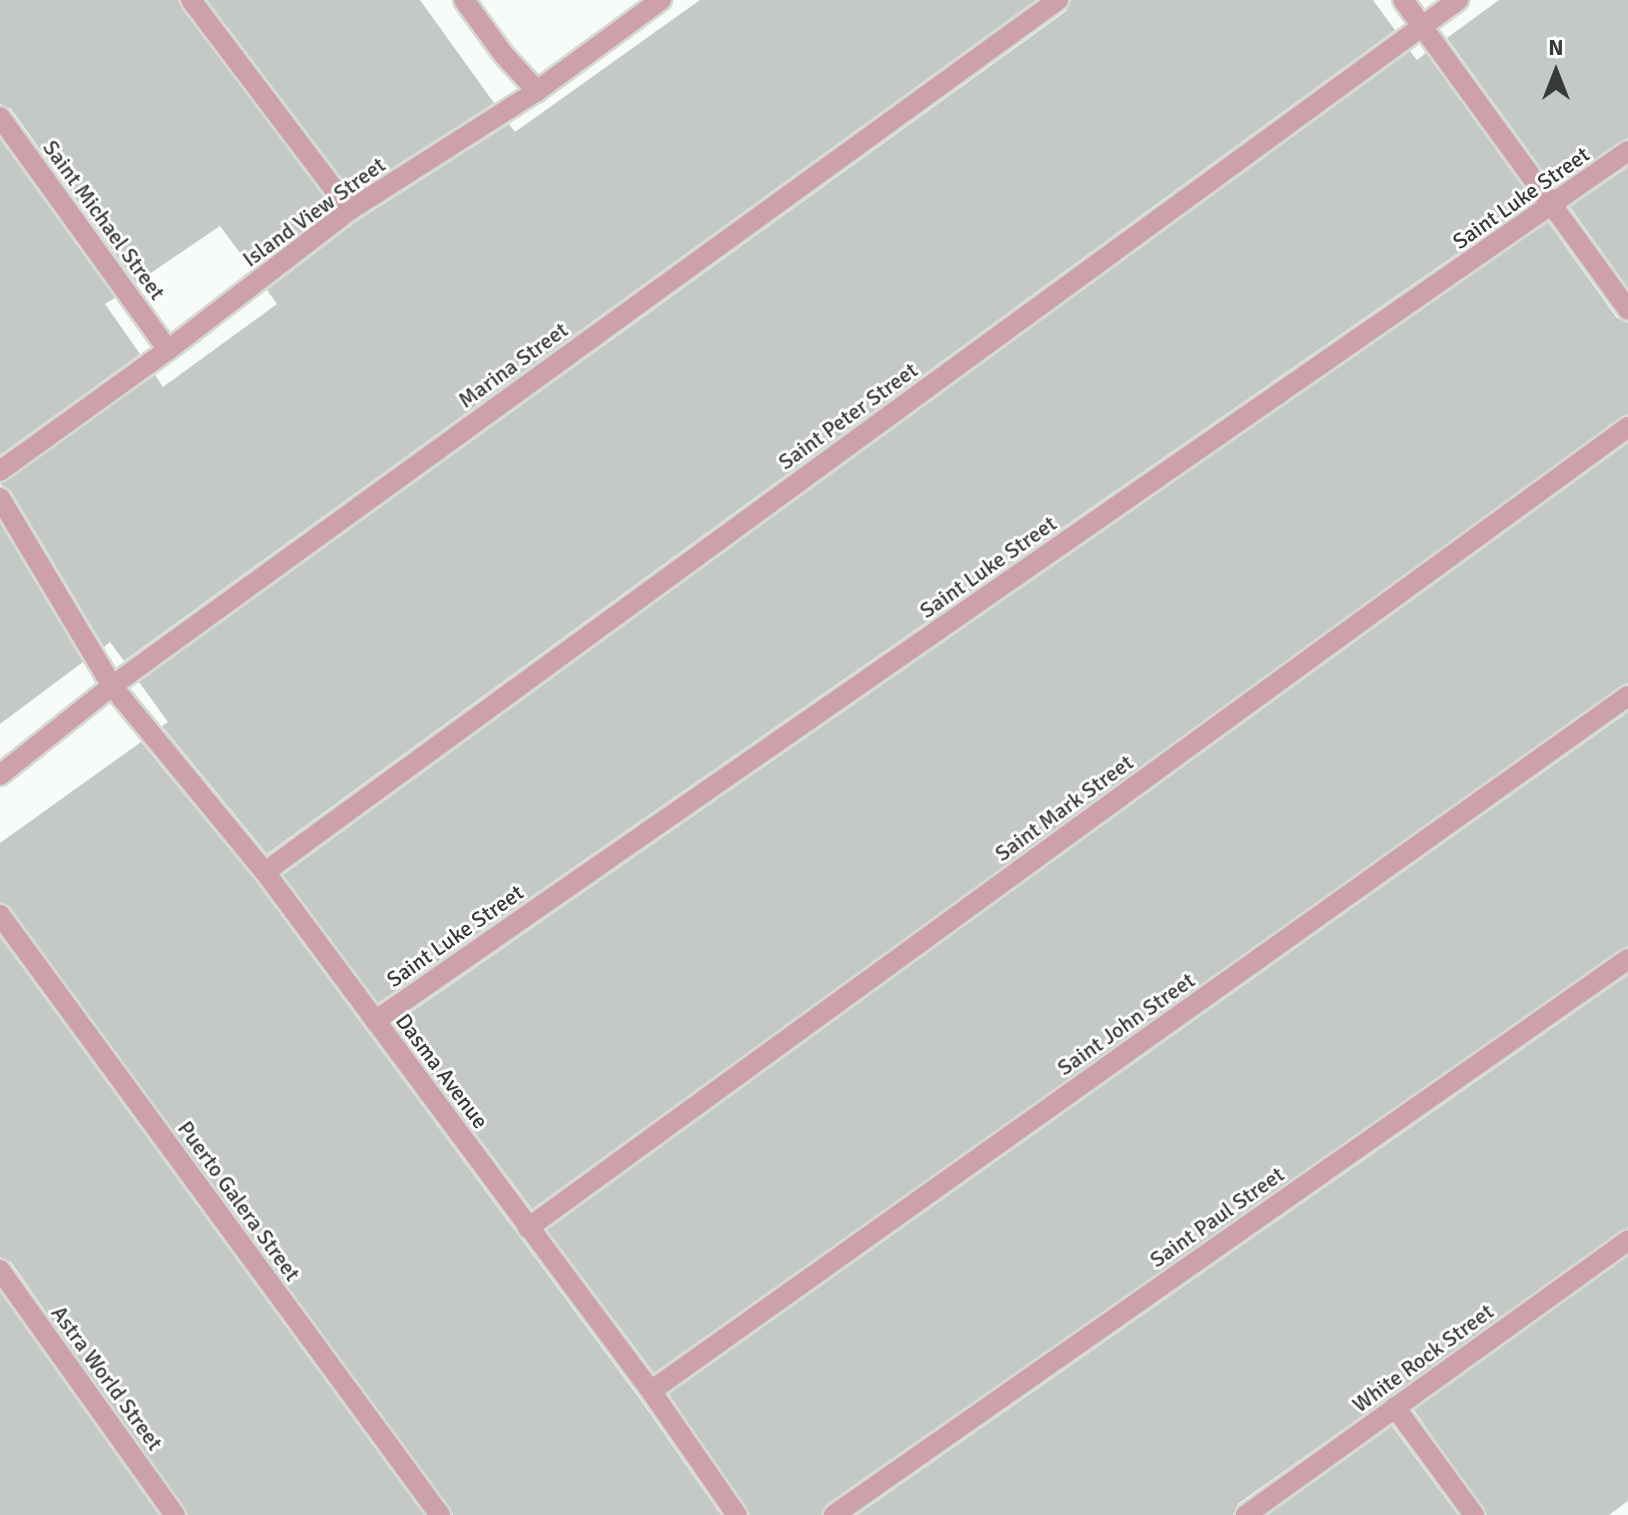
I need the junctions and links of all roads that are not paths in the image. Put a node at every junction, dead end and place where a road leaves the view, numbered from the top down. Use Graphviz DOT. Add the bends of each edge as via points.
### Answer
graph roads {
  1 [pos="191,0"];
  2 [pos="464,0"];
  3 [pos="661,0"];
  4 [pos="1058,0"];
  5 [pos="1403,0"];
  6 [pos="1458,0"];
  7 [pos="1422,26"];
  8 [pos="537,91"];
  9 [pos="0,117"];
  10 [pos="1628,151"];
  11 [pos="1553,206"];
  12 [pos="350,210"];
  13 [pos="1628,310"];
  14 [pos="168,350"];
  15 [pos="1628,427"];
  16 [pos="0,471"];
  17 [pos="0,498"];
  18 [pos="112,686"];
  19 [pos="1628,696"];
  20 [pos="0,775"];
  21 [pos="265,872"];
  22 [pos="0,915"];
  23 [pos="1628,959"];
  24 [pos="375,1021"];
  25 [pos="528,1228"];
  26 [pos="1628,1240"];
  27 [pos="0,1270"];
  28 [pos="651,1391"];
  29 [pos="1395,1407"];
  30 [pos="175,1515"];
  31 [pos="440,1515"];
  32 [pos="737,1515"];
  33 [pos="834,1515"];
  34 [pos="1246,1515"];
  35 [pos="1474,1515"];
  1 -- 12 [label="street"];
  2 -- 8 [label="street"];
  3 -- 8 [label="street, Island View Street"];
  4 -- 18 [label="street, Marina Street"];
  5 -- 7 [label="street"];
  6 -- 7 [label="street, Saint Peter Street"];
  7 -- 11 [label="street"];
  7 -- 21 [label="street, Saint Peter Street"];
  8 -- 12 [label="street, Island View Street"];
  9 -- 14 [label="street, Saint Michael Street"];
  10 -- 11 [label="street, Saint Luke Street"];
  11 -- 13 [label="street"];
  11 -- 24 [label="street, Saint Luke Street"];
  12 -- 14 [label="street, Island View Street"];
  14 -- 16 [label="street, Island View Street"];
  15 -- 25 [label="street, Saint Mark Street"];
  17 -- 18 [label="street, Dasma Avenue"];
  18 -- 20 [label="street, Marina Street"];
  18 -- 21 [label="street, Dasma Avenue"];
  19 -- 28 [label="street, Saint John Street"];
  21 -- 24 [label="street, Dasma Avenue"];
  22 -- 31 [label="street, Puerto Galera Street"];
  23 -- 33 [label="street, Saint Paul Street"];
  24 -- 25 [label="street, Dasma Avenue"];
  25 -- 28 [label="street, Dasma Avenue"];
  26 -- 29 [label="street, White Rock Street"];
  27 -- 30 [label="street, Astra World Street"];
  28 -- 32 [label="street, Dasma Avenue"];
  29 -- 34 [label="street, White Rock Street"];
  29 -- 35 [label="street"];
}
